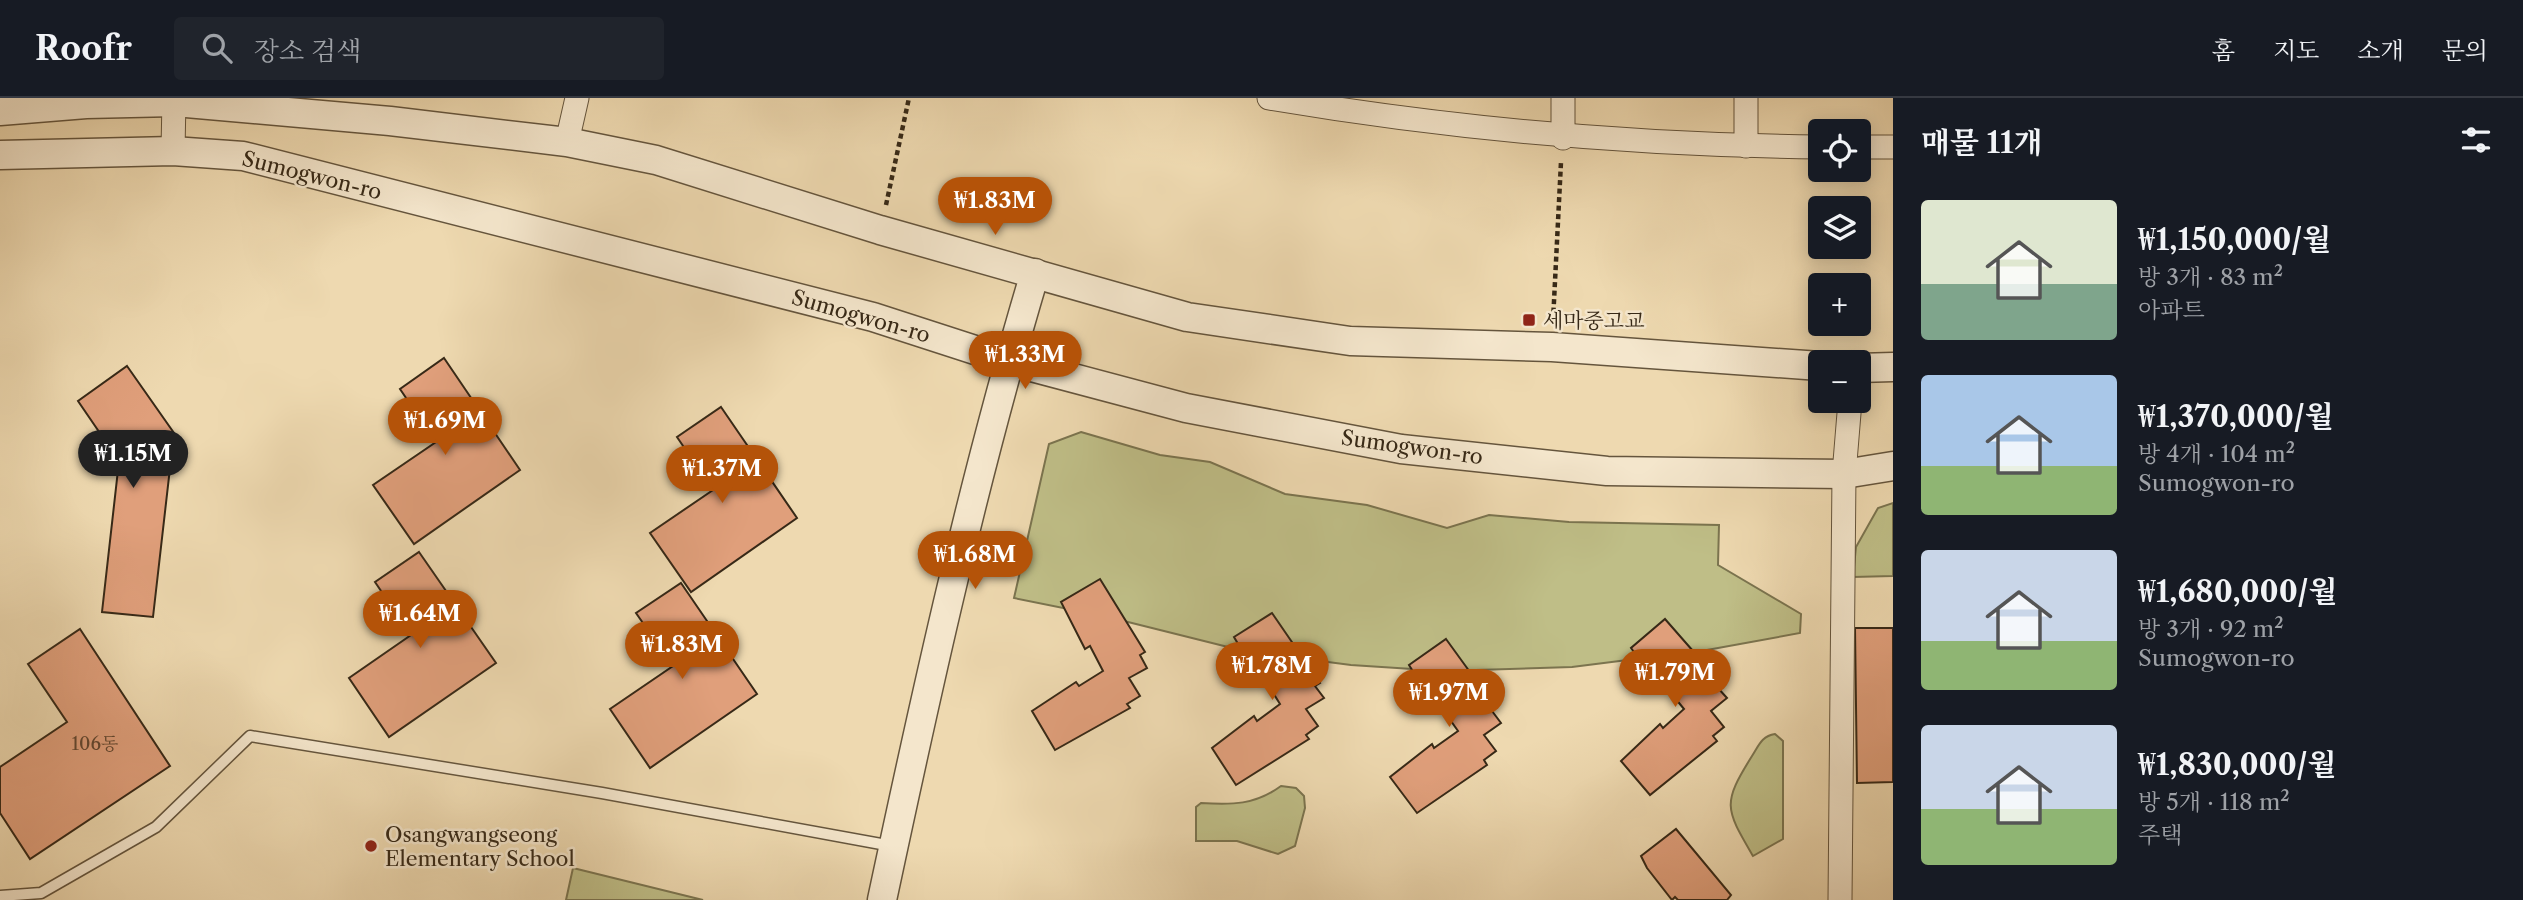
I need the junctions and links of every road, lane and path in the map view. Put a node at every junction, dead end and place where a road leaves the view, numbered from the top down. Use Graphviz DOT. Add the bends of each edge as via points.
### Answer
graph roads {
  1 [pos="577,98"];
  2 [pos="909,98"];
  3 [pos="1269,98"];
  4 [pos="1563,98"];
  5 [pos="1746,98"];
  6 [pos="175,100"];
  7 [pos="1359,106"];
  8 [pos="0,111"];
  9 [pos="1563,138"];
  10 [pos="567,142"];
  11 [pos="1745,146"];
  12 [pos="1808,146"];
  13 [pos="1871,147"];
  14 [pos="1893,147"];
  15 [pos="173,151"];
  16 [pos="0,155"];
  17 [pos="880,230"];
  18 [pos="1035,273"];
  19 [pos="1552,347"];
  20 [pos="1009,361"];
  21 [pos="1808,365"];
  22 [pos="1893,367"];
  23 [pos="1871,368"];
  24 [pos="1849,413"];
  25 [pos="1893,466"];
  26 [pos="1844,474"];
  27 [pos="894,847"];
  28 [pos="0,896"];
  29 [pos="882,900"];
  30 [pos="1840,900"];
  1 -- 10 [label="street"];
  2 -- 17 [label="path"];
  3 -- 7 [label="street"];
  4 -- 9 [label="street"];
  5 -- 11 [label="street"];
  6 -- 8 [label="street"];
  6 -- 10 [label="street"];
  6 -- 15 [label="street"];
  7 -- 9 [label="street"];
  9 -- 11 [label="street"];
  9 -- 19 [label="path"];
  10 -- 17 [label="street" via="656,160"];
  11 -- 12 [label="street"];
  13 -- 14 [label="street"];
  15 -- 16 [label="street, Sumogwon-ro"];
  15 -- 20 [label="street, Sumogwon-ro" via="243,156 873,317"];
  17 -- 18 [label="street"];
  18 -- 19 [label="street" via="1187,317 1337,340"];
  18 -- 20 [label="street"];
  19 -- 21 [label="street"];
  20 -- 26 [label="street, Sumogwon-ro" via="1186,408 1401,449 1607,471"];
  20 -- 27 [label="street" via="930,670"];
  22 -- 23 [label="street"];
  24 -- 26 [label="street"];
  25 -- 26 [label="street, Sumogwon-ro"];
  26 -- 30 [label="street"];
  27 -- 28 [label="lane" via="602,793 250,736 156,827 41,893"];
  27 -- 29 [label="street"];
}
